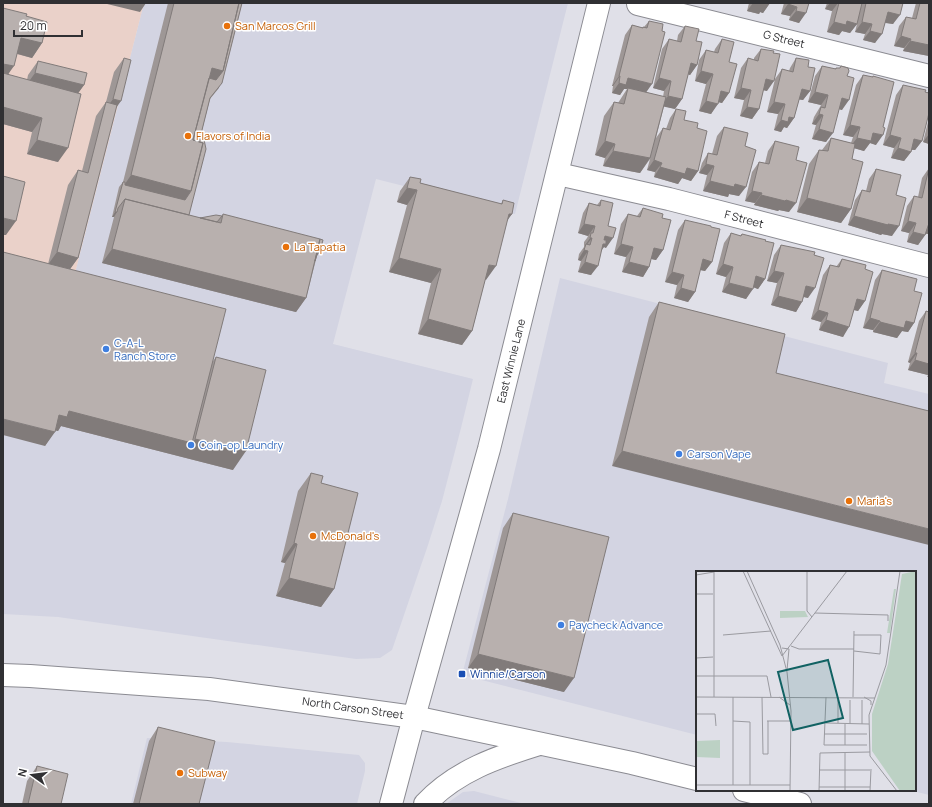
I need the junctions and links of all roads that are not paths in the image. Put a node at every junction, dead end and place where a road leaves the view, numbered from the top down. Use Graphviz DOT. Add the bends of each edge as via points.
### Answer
graph roads {
  1 [pos="600,3"];
  2 [pos="638,4"];
  3 [pos="929,76"];
  4 [pos="558,174"];
  5 [pos="929,266"];
  6 [pos="3,665"];
  7 [pos="3,675"];
  8 [pos="30,676"];
  9 [pos="414,717"];
  10 [pos="541,743"];
  11 [pos="696,779"];
  12 [pos="747,791"];
  13 [pos="778,801"];
  14 [pos="392,804"];
  15 [pos="425,804"];
  16 [pos="800,804"];
  1 -- 4 [label="street, East Winnie Lane"];
  2 -- 3 [label="street, G Street"];
  4 -- 5 [label="street, F Street" via="669,199"];
  4 -- 9 [label="street, East Winnie Lane" via="489,449"];
  6 -- 8 [label="street"];
  7 -- 8 [label="street, North Carson Street"];
  8 -- 9 [label="street, North Carson Street" via="209,689"];
  9 -- 10 [label="street, North Carson Street"];
  9 -- 14 [label="street, East Winnie Lane"];
  10 -- 11 [label="street, North Carson Street"];
  10 -- 15 [label="street" via="493,759 473,769 444,786"];
  12 -- 13 [label="street"];
  13 -- 16 [label="street"];
}
